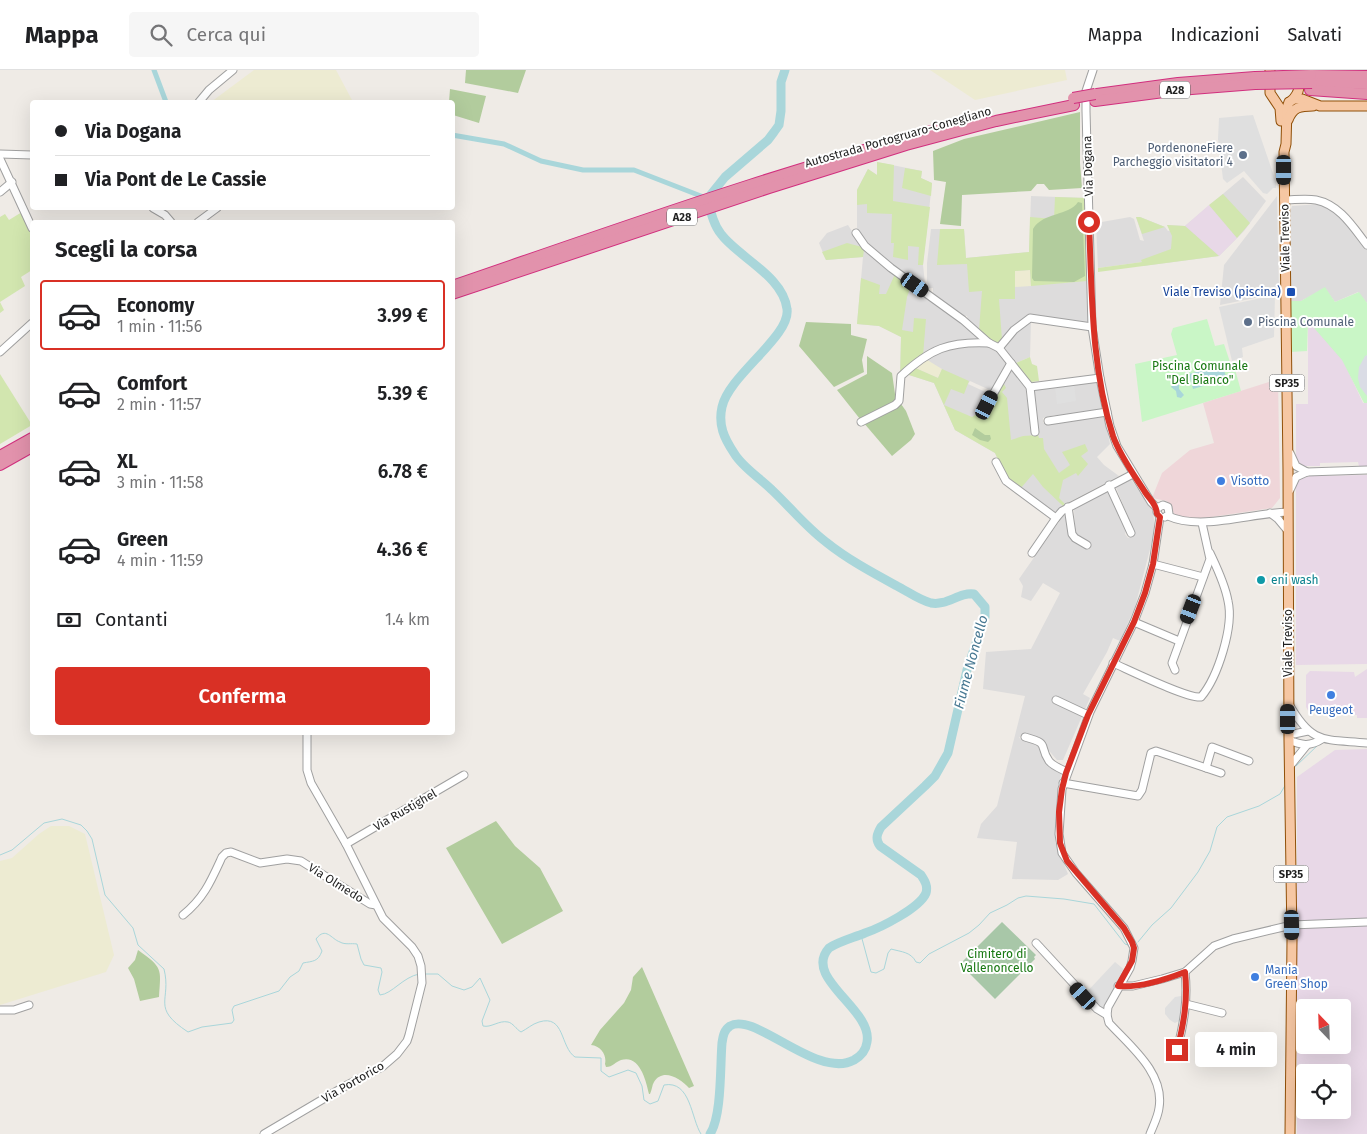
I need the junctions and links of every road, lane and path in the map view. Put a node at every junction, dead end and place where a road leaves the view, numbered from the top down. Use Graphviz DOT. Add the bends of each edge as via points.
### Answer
graph roads {
  1 [pos="233,70"];
  2 [pos="1093,70"];
  3 [pos="1270,70"];
  4 [pos="1299,70"];
  5 [pos="1367,76"];
  6 [pos="1311,80"];
  7 [pos="1255,81"];
  8 [pos="1367,84"];
  9 [pos="1367,94"];
  10 [pos="1095,98"];
  11 [pos="201,100"];
  12 [pos="1291,101"];
  13 [pos="1277,102"];
  14 [pos="1320,106"];
  15 [pos="1367,106"];
  16 [pos="1286,125"];
  17 [pos="1284,152"];
  18 [pos="0,154"];
  19 [pos="30,155"];
  20 [pos="0,159"];
  21 [pos="12,182"];
  22 [pos="0,192"];
  23 [pos="1284,200"];
  24 [pos="156,210"];
  25 [pos="214,210"];
  26 [pos="168,220"];
  27 [pos="201,220"];
  28 [pos="30,223"];
  29 [pos="856,232"];
  30 [pos="1367,245"];
  31 [pos="456,289"];
  32 [pos="30,325"];
  33 [pos="1092,327"];
  34 [pos="989,343"];
  35 [pos="998,348"];
  36 [pos="0,352"];
  37 [pos="1011,363"];
  38 [pos="1100,378"];
  39 [pos="1030,387"];
  40 [pos="987,405"];
  41 [pos="1107,412"];
  42 [pos="1048,421"];
  43 [pos="861,422"];
  44 [pos="1035,432"];
  45 [pos="30,439"];
  46 [pos="1288,446"];
  47 [pos="30,448"];
  48 [pos="0,456"];
  49 [pos="996,462"];
  50 [pos="0,465"];
  51 [pos="1367,470"];
  52 [pos="1288,472"];
  53 [pos="1301,472"];
  54 [pos="1133,474"];
  55 [pos="1110,485"];
  56 [pos="1288,497"];
  57 [pos="1068,507"];
  58 [pos="1157,508"];
  59 [pos="1270,512"];
  60 [pos="1288,512"];
  61 [pos="1164,516"];
  62 [pos="1056,518"];
  63 [pos="1202,523"];
  64 [pos="1288,531"];
  65 [pos="1131,533"];
  66 [pos="1087,545"];
  67 [pos="1032,553"];
  68 [pos="1210,553"];
  69 [pos="1153,564"];
  70 [pos="1203,577"];
  71 [pos="1134,622"];
  72 [pos="1179,641"];
  73 [pos="1113,663"];
  74 [pos="1175,670"];
  75 [pos="1056,700"];
  76 [pos="1288,703"];
  77 [pos="1088,715"];
  78 [pos="1308,731"];
  79 [pos="307,735"];
  80 [pos="1025,737"];
  81 [pos="1289,738"];
  82 [pos="1322,739"];
  83 [pos="1367,742"];
  84 [pos="1307,745"];
  85 [pos="1249,760"];
  86 [pos="1289,766"];
  87 [pos="1206,768"];
  88 [pos="1067,772"];
  89 [pos="1221,773"];
  90 [pos="464,775"];
  91 [pos="1063,784"];
  92 [pos="346,844"];
  93 [pos="376,905"];
  94 [pos="182,915"];
  95 [pos="1367,922"];
  96 [pos="1292,925"];
  97 [pos="1036,943"];
  98 [pos="1185,972"];
  99 [pos="1118,986"];
  100 [pos="1186,1004"];
  101 [pos="29,1005"];
  102 [pos="0,1010"];
  103 [pos="1222,1013"];
  104 [pos="1107,1014"];
  105 [pos="1177,1050"];
  106 [pos="264,1134"];
  107 [pos="1150,1134"];
  108 [pos="1290,1134"];
  1 -- 11 [label="street"];
  2 -- 33 [label="street, Via Dogana" via="1086,91"];
  3 -- 13 [label="main road, Viale Treviso / SP35" via="1270,93"];
  4 -- 12 [label="main road, Viale Treviso / SP35" via="1299,87"];
  5 -- 6 [label="highway, A28"];
  6 -- 7 [label="highway, A28, bridge"];
  6 -- 7 [label="highway"];
  6 -- 8 [label="highway, A28"];
  6 -- 9 [label="highway"];
  7 -- 10 [label="highway, Autostrada Portogruaro-Conegliano / A28"];
  7 -- 10 [label="highway, Autostrada Portogruaro-Conegliano / A28" via="1226,78 1143,87"];
  10 -- 31 [label="highway, Autostrada Portogruaro-Conegliano / A28" via="904,141 756,183"];
  12 -- 13 [label="main road"];
  12 -- 14 [label="main road" via="1302,99"];
  12 -- 16 [label="main road, Viale Treviso / SP35"];
  13 -- 17 [label="main road, Viale Treviso / SP35"];
  14 -- 15 [label="main road"];
  14 -- 16 [label="main road" via="1295,109"];
  16 -- 17 [label="main road, Viale Treviso / SP35"];
  17 -- 23 [label="main road, Viale Treviso / SP35"];
  18 -- 19 [label="street"];
  20 -- 21 [label="street"];
  21 -- 22 [label="street"];
  21 -- 28 [label="street"];
  23 -- 30 [label="street" via="1327,203 1344,215"];
  23 -- 46 [label="main road, Viale Treviso / SP35"];
  24 -- 26 [label="street"];
  25 -- 27 [label="street"];
  29 -- 34 [label="street" via="865,246 891,268"];
  32 -- 36 [label="street"];
  33 -- 35 [label="street" via="1030,318"];
  33 -- 38 [label="street, Via Dogana"];
  34 -- 35 [label="street"];
  34 -- 43 [label="street" via="959,344 926,355 902,376 898,401"];
  35 -- 37 [label="street"];
  37 -- 39 [label="street"];
  37 -- 40 [label="street"];
  38 -- 39 [label="street"];
  38 -- 41 [label="street, Via Dogana"];
  39 -- 44 [label="street"];
  41 -- 42 [label="street"];
  41 -- 54 [label="street, Via Dogana" via="1117,446"];
  45 -- 48 [label="highway"];
  46 -- 52 [label="main road, Viale Treviso / SP35"];
  46 -- 53 [label="street"];
  47 -- 50 [label="highway"];
  49 -- 62 [label="street" via="1006,482"];
  51 -- 53 [label="street"];
  52 -- 53 [label="street" via="1294,476"];
  52 -- 56 [label="main road, Viale Treviso / SP35"];
  53 -- 56 [label="street" via="1294,480"];
  54 -- 55 [label="street"];
  54 -- 58 [label="street, Via Dogana"];
  55 -- 57 [label="street"];
  55 -- 65 [label="street"];
  56 -- 60 [label="main road, Viale Treviso / SP35"];
  57 -- 62 [label="street"];
  57 -- 66 [label="street" via="1072,534"];
  58 -- 61 [label="street, Via Dogana" via="1157,514"];
  58 -- 61 [label="street, Via Dogana" via="1163,504 1167,506 1169,510"];
  59 -- 60 [label="street"];
  59 -- 63 [label="street"];
  59 -- 64 [label="street"];
  60 -- 64 [label="main road, Viale Treviso / SP35"];
  61 -- 63 [label="street"];
  61 -- 69 [label="street"];
  62 -- 67 [label="street"];
  63 -- 68 [label="street"];
  64 -- 76 [label="main road, Viale Treviso / SP35"];
  68 -- 70 [label="street"];
  68 -- 73 [label="street" via="1229,602 1229,616 1222,655 1201,697 1196,698"];
  69 -- 70 [label="street"];
  69 -- 71 [label="street"];
  70 -- 72 [label="street"];
  71 -- 72 [label="street"];
  71 -- 73 [label="street"];
  72 -- 74 [label="street" via="1172,663"];
  73 -- 77 [label="street"];
  75 -- 77 [label="street"];
  76 -- 78 [label="street"];
  76 -- 81 [label="main road, Viale Treviso / SP35"];
  77 -- 88 [label="street"];
  78 -- 81 [label="street"];
  78 -- 82 [label="street"];
  79 -- 92 [label="street" via="307,770 311,782"];
  80 -- 88 [label="street" via="1039,741 1049,762"];
  81 -- 84 [label="street"];
  81 -- 86 [label="main road, Viale Treviso / SP35"];
  82 -- 83 [label="street"];
  82 -- 84 [label="street"];
  84 -- 86 [label="street"];
  85 -- 87 [label="street" via="1212,747"];
  86 -- 96 [label="main road, Viale Treviso / SP35"];
  87 -- 89 [label="street"];
  87 -- 91 [label="street" via="1156,751 1151,753 1138,796"];
  88 -- 91 [label="street"];
  90 -- 92 [label="street, Via Rustighel"];
  91 -- 99 [label="street" via="1059,812 1062,853 1124,928 1134,948 1132,961"];
  92 -- 93 [label="street"];
  93 -- 94 [label="street, Via Olmedo" via="301,862 287,859 260,863 231,852 222,857 205,892"];
  93 -- 106 [label="street, Via Portorico" via="418,956 422,983 409,1035 397,1054 382,1067"];
  95 -- 96 [label="street"];
  96 -- 98 [label="street" via="1214,946"];
  96 -- 108 [label="main road, Viale Treviso / SP35"];
  97 -- 104 [label="street" via="1096,1010"];
  98 -- 99 [label="street" via="1133,986"];
  98 -- 100 [label="street"];
  99 -- 104 [label="street"];
  100 -- 103 [label="street"];
  100 -- 105 [label="street"];
  101 -- 102 [label="street"];
  104 -- 107 [label="street" via="1109,1023 1147,1065 1156,1082 1159,1108"];
}
